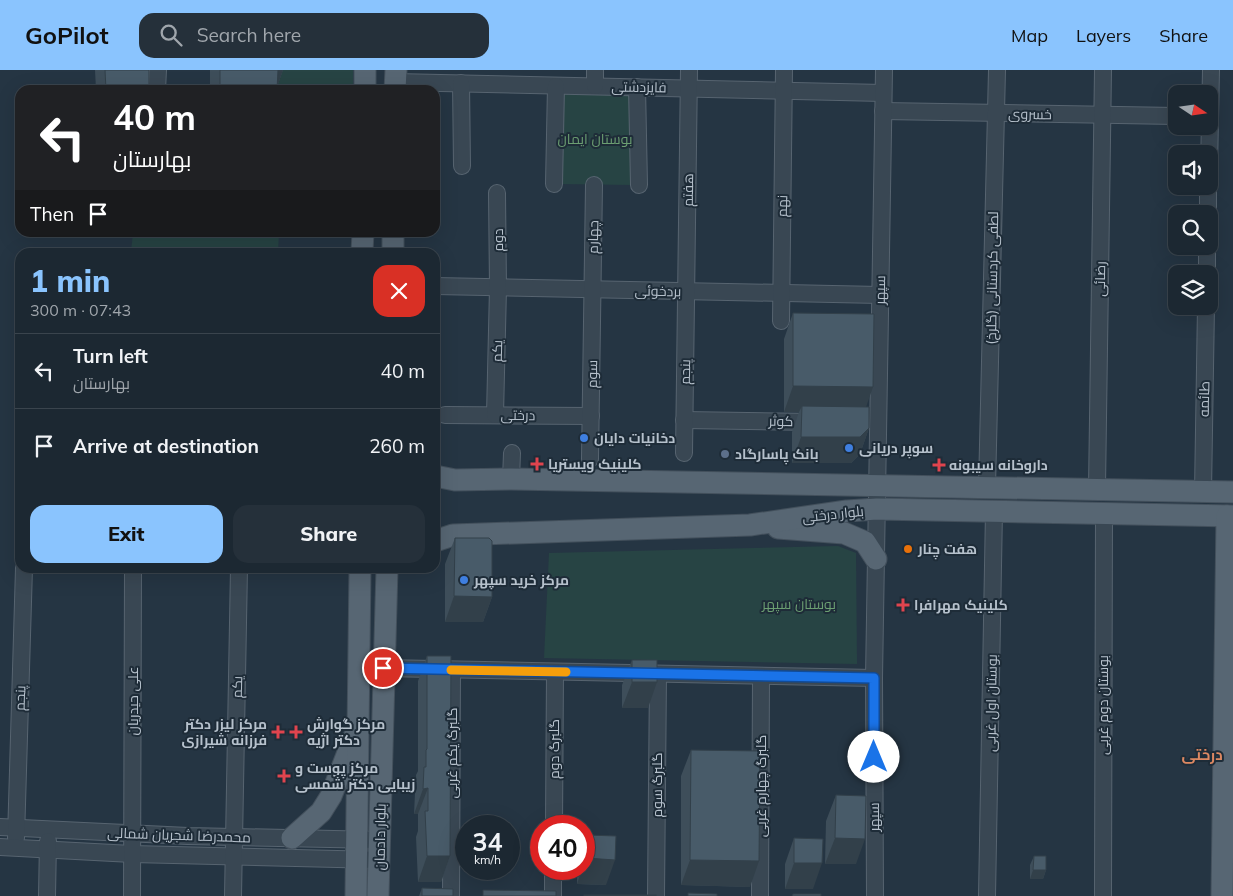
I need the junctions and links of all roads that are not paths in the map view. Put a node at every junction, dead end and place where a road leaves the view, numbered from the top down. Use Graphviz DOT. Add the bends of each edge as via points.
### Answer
graph roads {
  1 [pos="158,70"];
  2 [pos="365,70"];
  3 [pos="689,70"];
  4 [pos="784,70"];
  5 [pos="884,70"];
  6 [pos="997,70"];
  7 [pos="1103,70"];
  8 [pos="1210,70"];
  9 [pos="501,77"];
  10 [pos="595,78"];
  11 [pos="396,81"];
  12 [pos="460,83"];
  13 [pos="157,85"];
  14 [pos="365,85"];
  15 [pos="1210,85"];
  16 [pos="556,86"];
  17 [pos="637,87"];
  18 [pos="689,88"];
  19 [pos="784,91"];
  20 [pos="883,93"];
  21 [pos="883,112"];
  22 [pos="996,113"];
  23 [pos="1102,115"];
  24 [pos="1168,116"];
  25 [pos="462,166"];
  26 [pos="554,184"];
  27 [pos="594,185"];
  28 [pos="639,185"];
  29 [pos="497,193"];
  30 [pos="440,286"];
  31 [pos="498,288"];
  32 [pos="592,290"];
  33 [pos="686,291"];
  34 [pos="782,293"];
  35 [pos="880,295"];
  36 [pos="1206,315"];
  37 [pos="781,321"];
  38 [pos="445,414"];
  39 [pos="495,415"];
  40 [pos="591,416"];
  41 [pos="684,420"];
  42 [pos="830,422"];
  43 [pos="859,422"];
  44 [pos="878,423"];
  45 [pos="512,453"];
  46 [pos="684,453"];
  47 [pos="590,458"];
  48 [pos="511,479"];
  49 [pos="442,480"];
  50 [pos="799,484"];
  51 [pos="878,484"];
  52 [pos="944,486"];
  53 [pos="987,487"];
  54 [pos="1097,488"];
  55 [pos="1203,492"];
  56 [pos="1233,492"];
  57 [pos="877,509"];
  58 [pos="943,510"];
  59 [pos="994,511"];
  60 [pos="1104,514"];
  61 [pos="806,516"];
  62 [pos="1230,516"];
  63 [pos="750,526"];
  64 [pos="441,534"];
  65 [pos="876,559"];
  66 [pos="24,573"];
  67 [pos="133,573"];
  68 [pos="239,573"];
  69 [pos="360,573"];
  70 [pos="387,573"];
  71 [pos="399,573"];
  72 [pos="385,602"];
  73 [pos="383,668"];
  74 [pos="452,670"];
  75 [pos="554,672"];
  76 [pos="658,674"];
  77 [pos="761,676"];
  78 [pos="874,678"];
  79 [pos="358,725"];
  80 [pos="554,815"];
  81 [pos="8,828"];
  82 [pos="49,830"];
  83 [pos="133,834"];
  84 [pos="234,837"];
  85 [pos="292,838"];
  86 [pos="8,848"];
  87 [pos="48,850"];
  88 [pos="357,850"];
  89 [pos="380,850"];
  90 [pos="132,854"];
  91 [pos="234,857"];
  92 [pos="553,880"];
  93 [pos="47,896"];
  94 [pos="132,896"];
  95 [pos="233,896"];
  96 [pos="356,896"];
  97 [pos="378,896"];
  98 [pos="451,896"];
  99 [pos="553,896"];
  100 [pos="656,896"];
  101 [pos="760,896"];
  102 [pos="875,896"];
  103 [pos="987,896"];
  104 [pos="1103,896"];
  105 [pos="1222,896"];
  1 -- 13 [label="street"];
  2 -- 14 [label="main road"];
  3 -- 18 [label="street, هفتم"];
  4 -- 19 [label="street, نهم"];
  5 -- 20 [label="street, سپهر"];
  6 -- 22 [label="street, لطفی کردستانی (گلرخ)"];
  7 -- 23 [label="street, رضائی"];
  8 -- 15 [label="street"];
  9 -- 12 [label="street, فایزدشتی"];
  9 -- 16 [label="street, فایزدشتی"];
  10 -- 16 [label="street, فایزدشتی"];
  10 -- 17 [label="street, فایزدشتی"];
  11 -- 12 [label="street, فایزدشتی"];
  12 -- 25 [label="street"];
  16 -- 26 [label="street"];
  17 -- 18 [label="street, فایزدشتی"];
  17 -- 28 [label="street"];
  18 -- 19 [label="street, فایزدشتی"];
  18 -- 33 [label="street, هفتم"];
  19 -- 20 [label="street, فایزدشتی"];
  19 -- 34 [label="street, نهم"];
  20 -- 21 [label="street, سپهر"];
  21 -- 22 [label="street, خسروی"];
  21 -- 35 [label="street, سپهر"];
  22 -- 23 [label="street, خسروی"];
  22 -- 53 [label="street, لطفی کردستانی (گلرخ)"];
  23 -- 24 [label="street, خسروی"];
  23 -- 54 [label="street, رضائی"];
  27 -- 32 [label="street, چهارم"];
  29 -- 31 [label="street, دوم"];
  30 -- 31 [label="street, بردخوئی"];
  31 -- 32 [label="street, بردخوئی"];
  31 -- 39 [label="street, یکم"];
  32 -- 33 [label="street, بردخوئی"];
  32 -- 40 [label="street, سوم"];
  33 -- 34 [label="street, بردخوئی"];
  33 -- 41 [label="street, پنجم"];
  34 -- 35 [label="street, بردخوئی"];
  34 -- 37 [label="street, نهم"];
  35 -- 44 [label="street, سپهر"];
  36 -- 55 [label="street, طائمه"];
  38 -- 39 [label="street, درختی"];
  39 -- 40 [label="street, درختی"];
  40 -- 47 [label="street, سوم"];
  41 -- 42 [label="street, کوثر"];
  41 -- 46 [label="street, پنجم"];
  43 -- 44 [label="street"];
  44 -- 51 [label="street, سپهر"];
  45 -- 48 [label="street"];
  48 -- 49 [label="main road, بلوار درختی"];
  48 -- 50 [label="main road, بلوار درختی"];
  50 -- 51 [label="main road, بلوار درختی"];
  50 -- 61 [label="main road" via="818,488 828,495 826,506"];
  51 -- 52 [label="main road, بلوار درختی"];
  51 -- 57 [label="street, سپهر"];
  52 -- 53 [label="main road, بلوار درختی"];
  52 -- 58 [label="main road"];
  53 -- 54 [label="main road, بلوار درختی"];
  54 -- 55 [label="main road, بلوار درختی"];
  55 -- 56 [label="main road, بلوار درختی"];
  57 -- 58 [label="main road, بلوار درختی"];
  57 -- 61 [label="main road, بلوار درختی"];
  57 -- 65 [label="street, سپهر"];
  58 -- 59 [label="main road, بلوار درختی"];
  59 -- 60 [label="main road, بلوار درختی"];
  59 -- 103 [label="street, بوستان اول غربی"];
  60 -- 62 [label="main road, بلوار درختی"];
  60 -- 104 [label="street, بوستان دوم غربی"];
  61 -- 63 [label="main road, بلوار درختی"];
  62 -- 105 [label="main road"];
  63 -- 64 [label="main road, بلوار درختی"];
  63 -- 65 [label="main road" via="844,533 865,542"];
  65 -- 78 [label="street, سپهر"];
  66 -- 81 [label="street, پنجم"];
  67 -- 83 [label="street, علی حیدریان"];
  68 -- 84 [label="street, یکم"];
  69 -- 79 [label="main road, بلوار دادمان"];
  70 -- 72 [label="main road, بلوار دادمان"];
  71 -- 72 [label="main road"];
  72 -- 73 [label="main road, بلوار دادمان"];
  73 -- 74 [label="street"];
  73 -- 89 [label="main road, بلوار دادمان"];
  74 -- 75 [label="street"];
  74 -- 98 [label="street, گلبرگ یکم غربی"];
  75 -- 76 [label="street"];
  75 -- 80 [label="street, گلبرگ دوم"];
  76 -- 77 [label="street"];
  76 -- 100 [label="street, گلبرگ سوم"];
  77 -- 78 [label="street"];
  77 -- 101 [label="street, گلبرگ چهارم غربی"];
  78 -- 102 [label="street, سپهر"];
  79 -- 85 [label="main road" via="321,812"];
  79 -- 88 [label="main road, بلوار دادمان"];
  81 -- 82 [label="street, محمدرضا شجریان شمالی"];
  81 -- 86 [label="street, پنجم"];
  82 -- 83 [label="street, محمدرضا شجریان شمالی"];
  82 -- 87 [label="street"];
  83 -- 84 [label="street, محمدرضا شجریان شمالی"];
  83 -- 90 [label="street, علی حیدریان"];
  84 -- 85 [label="street, محمدرضا شجریان شمالی"];
  84 -- 91 [label="street, یکم"];
  85 -- 88 [label="street, محمدرضا شجریان شمالی"];
  86 -- 87 [label="street, محمدرضا شجریان شمالی"];
  87 -- 90 [label="street, محمدرضا شجریان شمالی"];
  87 -- 93 [label="street"];
  88 -- 89 [label="street"];
  88 -- 91 [label="street, محمدرضا شجریان شمالی"];
  88 -- 96 [label="main road, بلوار دادمان"];
  89 -- 97 [label="main road, بلوار دادمان"];
  90 -- 91 [label="street, محمدرضا شجریان شمالی"];
  90 -- 94 [label="street, علی حیدریان"];
  91 -- 95 [label="street, یکم"];
  92 -- 99 [label="street"];
}
